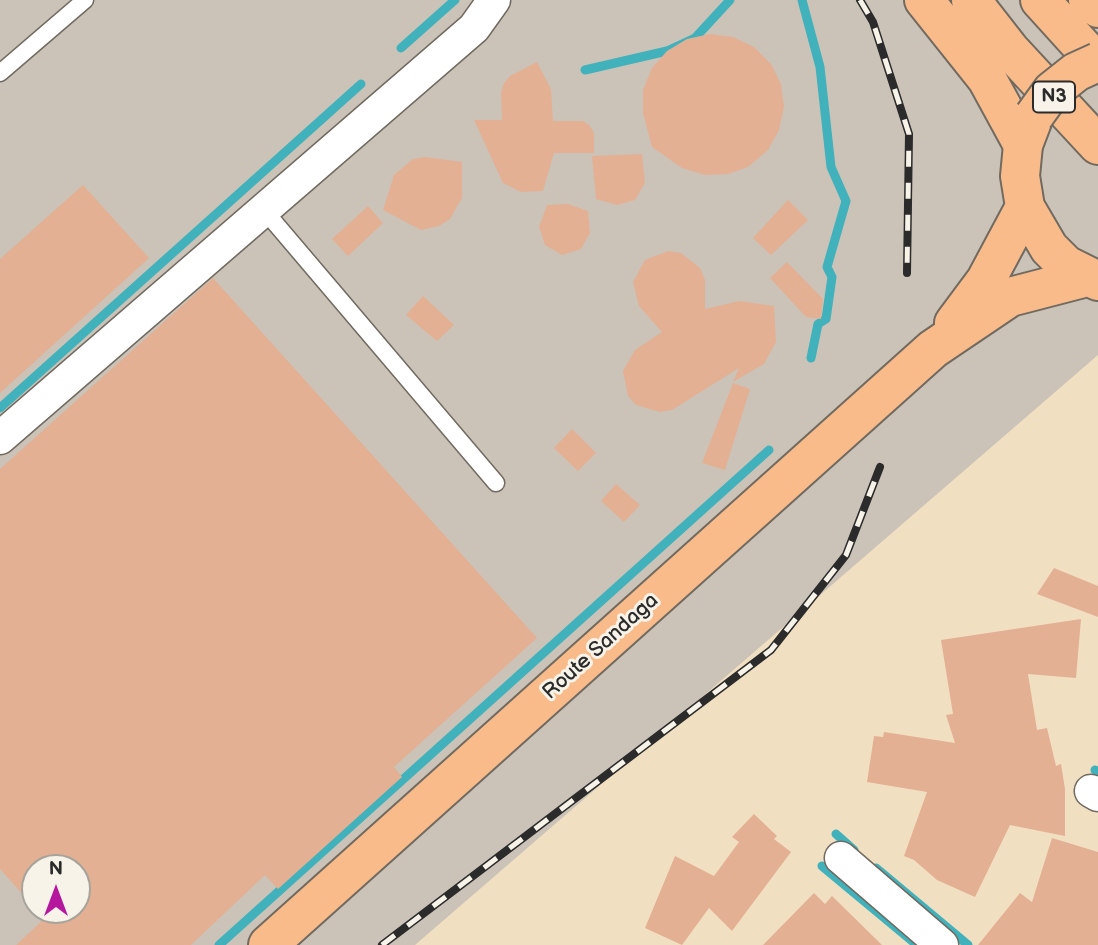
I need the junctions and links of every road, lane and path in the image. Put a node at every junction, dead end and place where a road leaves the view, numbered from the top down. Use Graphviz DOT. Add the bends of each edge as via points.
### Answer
graph roads {
  1 [pos="85,0"];
  2 [pos="494,0"];
  3 [pos="923,0"];
  4 [pos="971,0"];
  5 [pos="1088,0"];
  6 [pos="1046,7"];
  7 [pos="1098,8"];
  8 [pos="1098,63"];
  9 [pos="0,73"];
  10 [pos="1028,131"];
  11 [pos="1098,145"];
  12 [pos="1025,207"];
  13 [pos="264,210"];
  14 [pos="1092,279"];
  15 [pos="933,349"];
  16 [pos="0,438"];
  17 [pos="496,483"];
  18 [pos="841,858"];
  19 [pos="268,945"];
  20 [pos="942,945"];
  1 -- 9 [label="lane"];
  2 -- 13 [label="street" via="474,28"];
  3 -- 10 [label="main road"];
  4 -- 11 [label="main road, N3" via="1010,50"];
  5 -- 7 [label="main road"];
  6 -- 8 [label="main road"];
  8 -- 10 [label="main road, bridge" via="1076,72 1052,91"];
  10 -- 12 [label="main road" via="1020,176"];
  12 -- 14 [label="main road" via="1049,248 1066,265"];
  12 -- 15 [label="main road" via="986,280"];
  13 -- 16 [label="street"];
  13 -- 17 [label="lane"];
  14 -- 15 [label="main road" via="1010,297"];
  15 -- 19 [label="main road, Route Sandaga"];
  18 -- 20 [label="street"];
}
